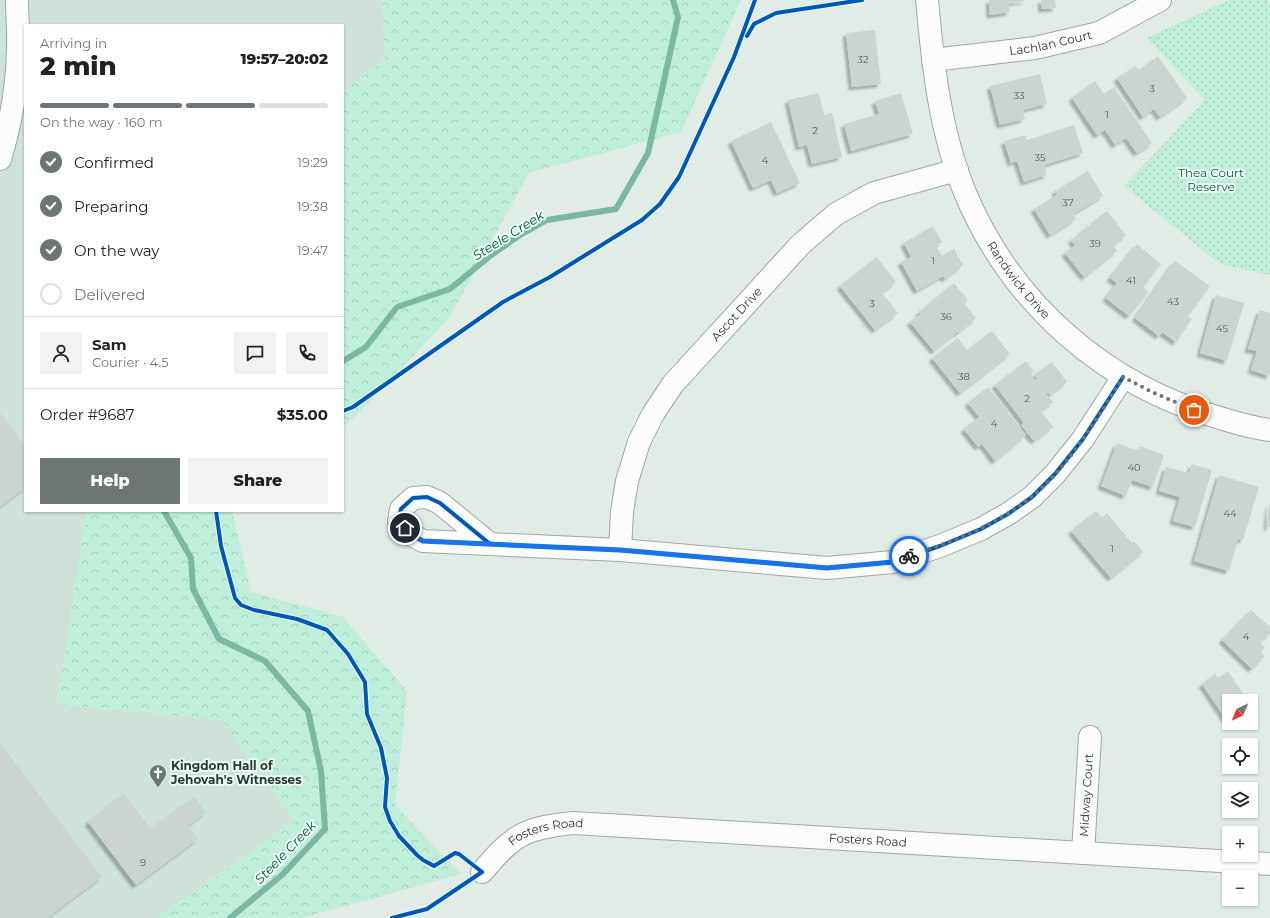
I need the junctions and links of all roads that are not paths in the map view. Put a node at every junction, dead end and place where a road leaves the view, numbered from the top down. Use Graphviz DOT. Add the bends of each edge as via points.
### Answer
graph roads {
  1 [pos="17,0"];
  2 [pos="927,0"];
  3 [pos="1160,0"];
  4 [pos="933,60"];
  5 [pos="0,159"];
  6 [pos="957,170"];
  7 [pos="1123,377"];
  8 [pos="1270,430"];
  9 [pos="490,544"];
  10 [pos="620,550"];
  11 [pos="1090,737"];
  12 [pos="1083,853"];
  13 [pos="1270,864"];
  14 [pos="482,872"];
  1 -- 5 [label="street" via="18,48 15,95"];
  2 -- 4 [label="street, Randwick Drive"];
  3 -- 4 [label="street, Lachlan Court" via="1099,33 1035,48"];
  4 -- 6 [label="street, Randwick Drive" via="942,119"];
  6 -- 7 [label="street, Randwick Drive" via="987,237 1025,291 1078,346"];
  6 -- 10 [label="street, Ascot Drive" via="874,193 836,214 800,244 673,384 653,414 639,442 627,481"];
  7 -- 8 [label="street, Randwick Drive" via="1179,404 1238,423"];
  7 -- 10 [label="street" via="1083,439 1055,474 1032,497 982,529 940,546 893,562 827,568"];
  9 -- 10 [label="street"];
  11 -- 12 [label="street, Midway Court"];
  12 -- 13 [label="street, Fosters Road"];
  12 -- 14 [label="street, Fosters Road" via="573,823 542,827 519,836 499,851"];
}
